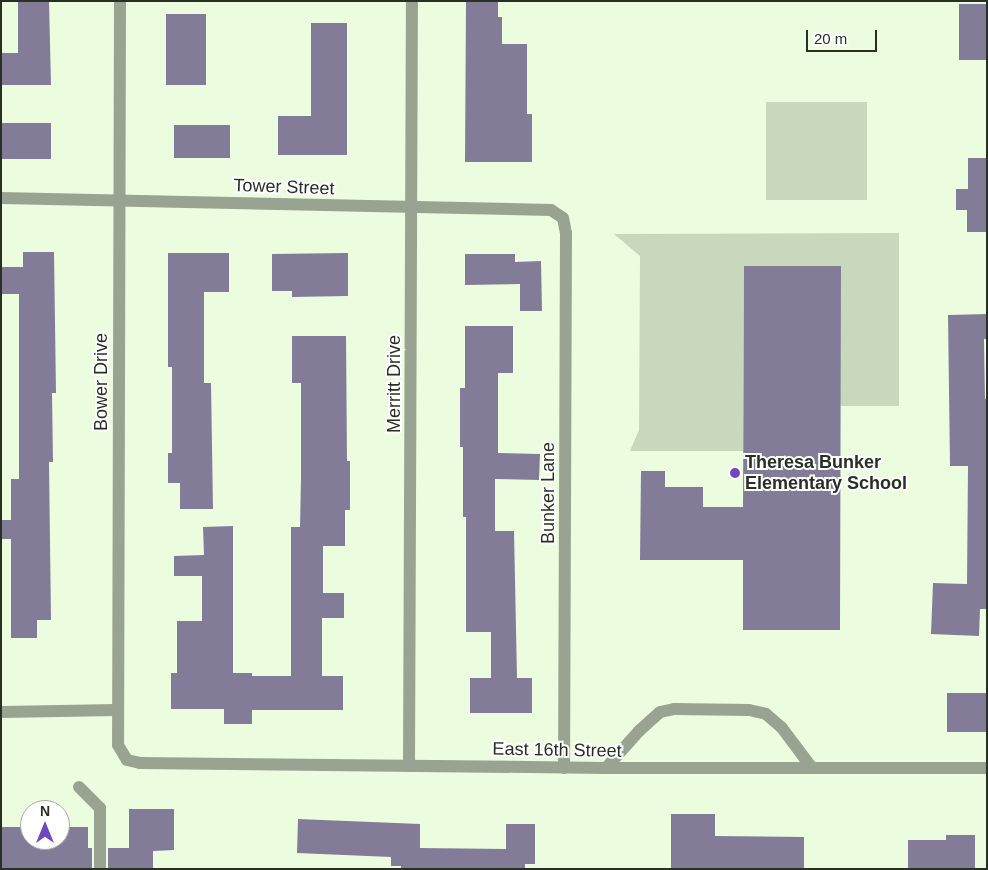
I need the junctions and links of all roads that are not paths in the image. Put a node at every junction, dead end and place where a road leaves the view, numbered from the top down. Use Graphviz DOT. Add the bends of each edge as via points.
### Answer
graph roads {
  1 [pos="120,1"];
  2 [pos="412,1"];
  3 [pos="1,198"];
  4 [pos="118,200"];
  5 [pos="412,209"];
  6 [pos="562,218"];
  7 [pos="118,710"];
  8 [pos="1,712"];
  9 [pos="127,760"];
  10 [pos="410,766"];
  11 [pos="564,768"];
  12 [pos="606,768"];
  13 [pos="812,768"];
  14 [pos="987,768"];
  15 [pos="79,787"];
  16 [pos="100,869"];
  1 -- 4 [label="street, Bower Drive"];
  2 -- 5 [label="street, Merritt Drive"];
  3 -- 4 [label="street, Tower Street"];
  4 -- 5 [label="street, Tower Street"];
  4 -- 7 [label="street, Bower Drive"];
  5 -- 6 [label="street, Tower Street" via="551,210"];
  5 -- 10 [label="street, Merritt Drive"];
  6 -- 11 [label="street, Bunker Lane" via="566,233"];
  7 -- 8 [label="street"];
  7 -- 9 [label="street, Bower Drive" via="118,745"];
  9 -- 10 [label="street, East 16th Street" via="140,763"];
  10 -- 11 [label="street, East 16th Street"];
  11 -- 12 [label="street, East 16th Street"];
  12 -- 13 [label="street, East 16th Street"];
  12 -- 13 [label="street" via="660,712 674,709 749,710 766,714 782,728"];
  13 -- 14 [label="street, East 16th Street"];
  15 -- 16 [label="street" via="100,808"];
}
